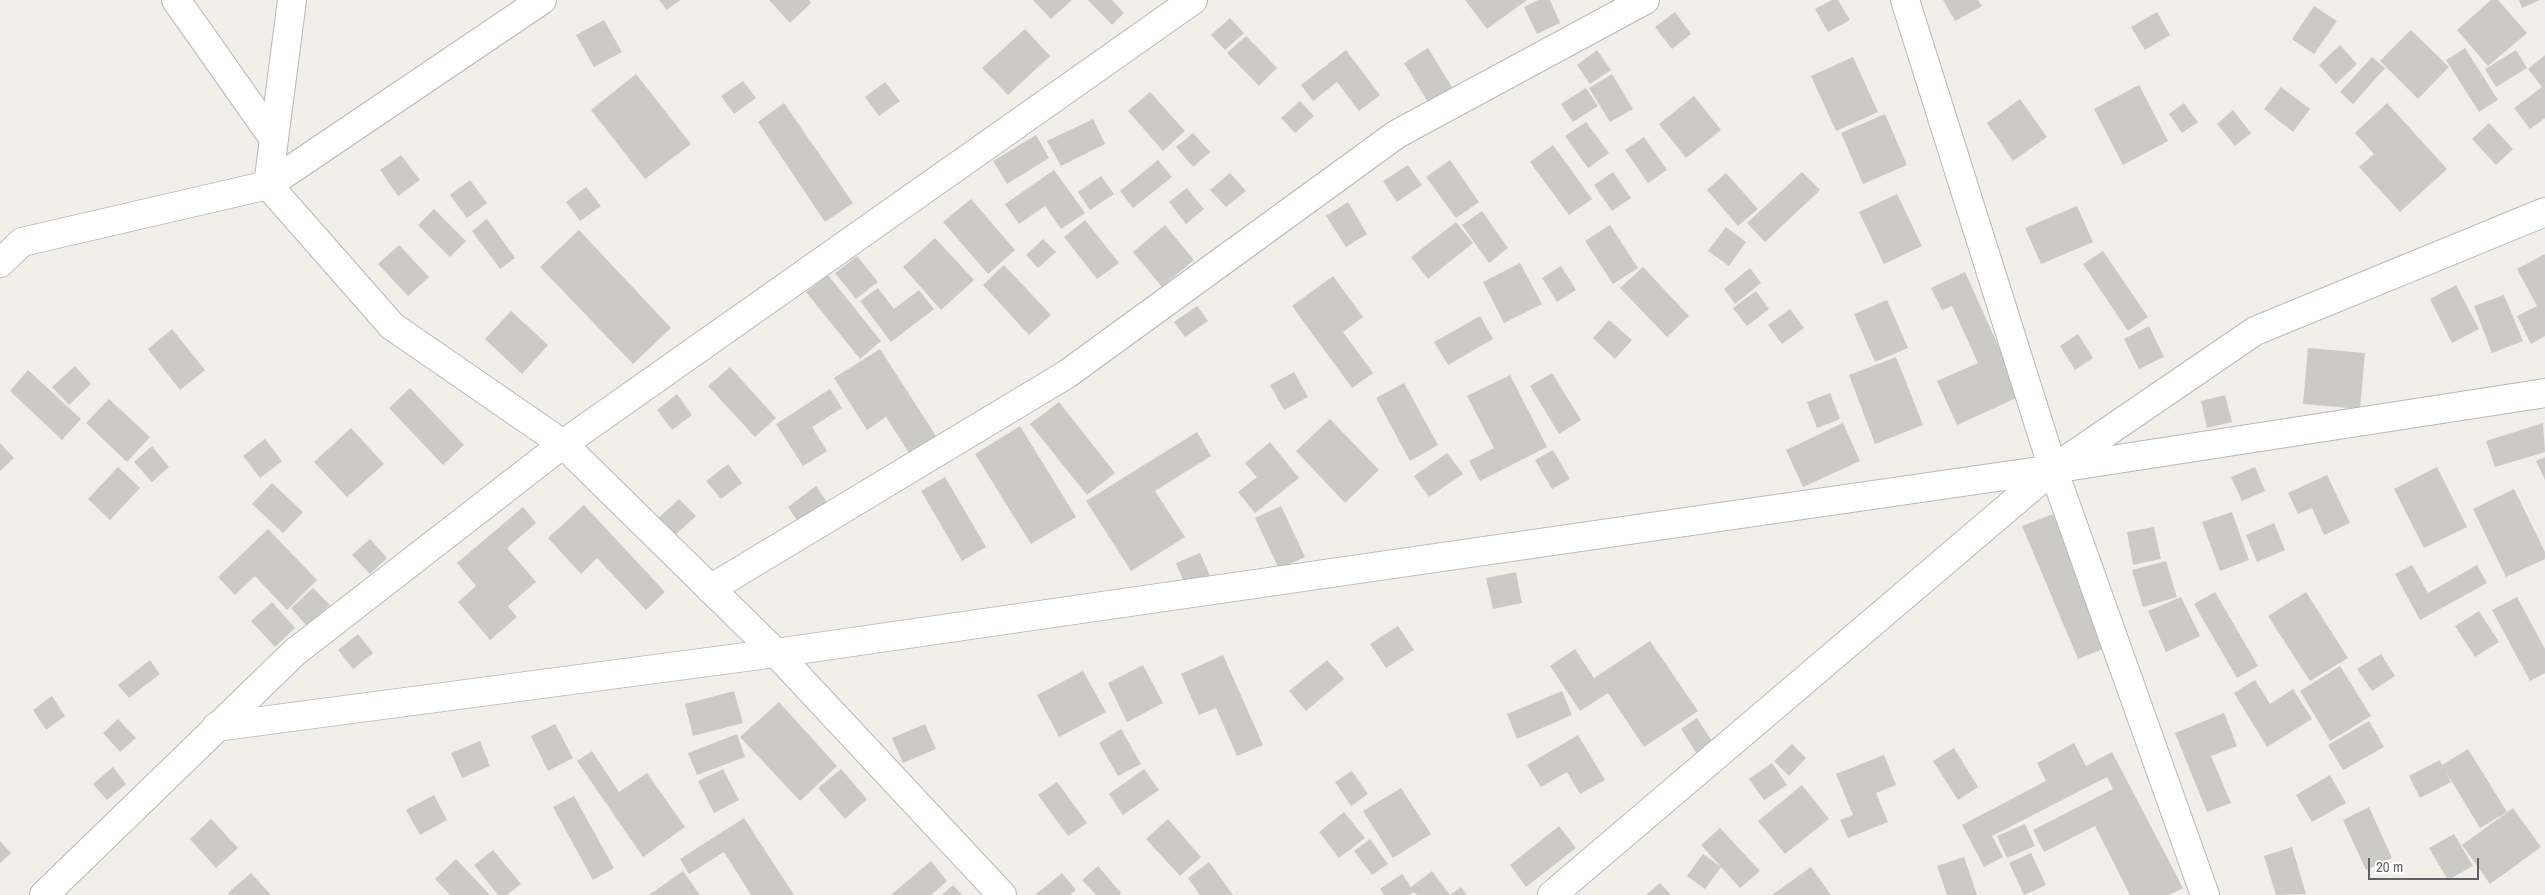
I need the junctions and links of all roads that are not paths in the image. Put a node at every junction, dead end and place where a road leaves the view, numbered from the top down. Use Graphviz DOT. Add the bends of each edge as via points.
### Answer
graph roads {
  1 [pos="176,0"];
  2 [pos="292,0"];
  3 [pos="542,0"];
  4 [pos="1193,0"];
  5 [pos="1645,0"];
  6 [pos="1905,0"];
  7 [pos="274,139"];
  8 [pos="268,185"];
  9 [pos="2545,212"];
  10 [pos="0,263"];
  11 [pos="2545,393"];
  12 [pos="563,444"];
  13 [pos="2052,468"];
  14 [pos="710,589"];
  15 [pos="776,653"];
  16 [pos="216,728"];
  17 [pos="44,895"];
  18 [pos="1002,895"];
  19 [pos="1552,895"];
  20 [pos="2205,895"];
  1 -- 7 [label="street"];
  2 -- 7 [label="street"];
  3 -- 8 [label="street"];
  4 -- 12 [label="street"];
  5 -- 14 [label="street" via="1397,134 1068,374"];
  6 -- 13 [label="street"];
  7 -- 8 [label="street"];
  8 -- 10 [label="street" via="22,242"];
  8 -- 12 [label="street" via="392,326"];
  9 -- 13 [label="street" via="2255,331"];
  11 -- 13 [label="street"];
  12 -- 14 [label="street"];
  12 -- 16 [label="street" via="295,652"];
  13 -- 15 [label="street"];
  13 -- 19 [label="street"];
  13 -- 20 [label="street"];
  14 -- 15 [label="street"];
  15 -- 16 [label="street"];
  15 -- 18 [label="street"];
  16 -- 17 [label="street"];
}
